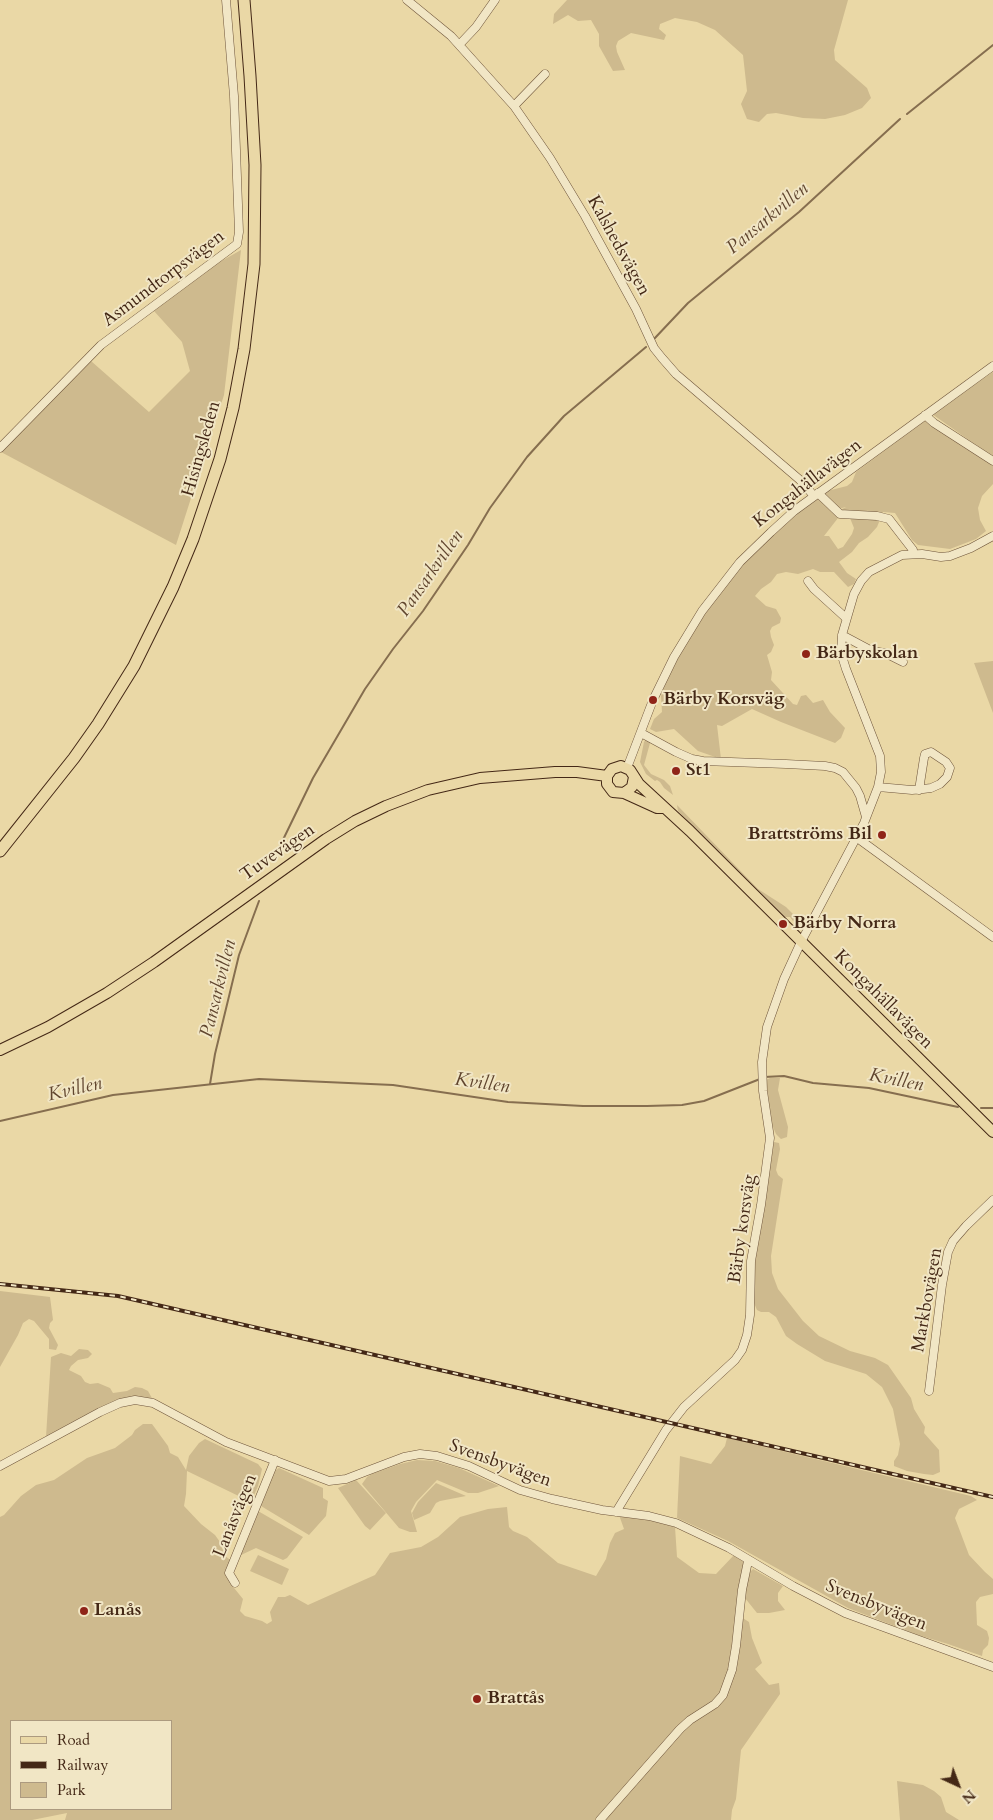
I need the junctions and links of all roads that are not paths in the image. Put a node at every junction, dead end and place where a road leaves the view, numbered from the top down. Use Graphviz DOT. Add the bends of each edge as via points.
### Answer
graph roads {
  1 [pos="226,0"];
  2 [pos="244,0"];
  3 [pos="407,0"];
  4 [pos="422,0"];
  5 [pos="495,0"];
  6 [pos="417,7"];
  7 [pos="460,44"];
  8 [pos="545,74"];
  9 [pos="514,106"];
  10 [pos="993,366"];
  11 [pos="925,415"];
  12 [pos="0,448"];
  13 [pos="993,461"];
  14 [pos="816,495"];
  15 [pos="993,536"];
  16 [pos="913,554"];
  17 [pos="808,581"];
  18 [pos="846,618"];
  19 [pos="842,636"];
  20 [pos="902,662"];
  21 [pos="641,733"];
  22 [pos="627,768"];
  23 [pos="607,776"];
  24 [pos="634,777"];
  25 [pos="878,787"];
  26 [pos="919,790"];
  27 [pos="624,793"];
  28 [pos="664,808"];
  29 [pos="866,816"];
  30 [pos="856,837"];
  31 [pos="0,851"];
  32 [pos="993,937"];
  33 [pos="801,942"];
  34 [pos="0,1050"];
  35 [pos="993,1132"];
  36 [pos="993,1200"];
  37 [pos="929,1391"];
  38 [pos="275,1460"];
  39 [pos="0,1466"];
  40 [pos="616,1512"];
  41 [pos="748,1561"];
  42 [pos="235,1583"];
  43 [pos="993,1666"];
  44 [pos="600,1820"];
  1 -- 12 [label="street, Asmundtorpsvägen" via="236,131 240,232 237,244 101,345"];
  2 -- 31 [label="highway, Hisingsleden" via="255,165 254,264 244,349 220,459 180,572 134,666 74,758"];
  3 -- 6 [label="street, Kalshedsvägen"];
  4 -- 6 [label="street"];
  5 -- 7 [label="street"];
  6 -- 7 [label="street, Kalshedsvägen"];
  7 -- 9 [label="street, Kalshedsvägen"];
  8 -- 9 [label="street"];
  9 -- 14 [label="street, Kalshedsvägen" via="585,216 657,352 676,374"];
  10 -- 11 [label="street, Kongahällavägen"];
  11 -- 13 [label="street"];
  11 -- 14 [label="street, Kongahällavägen"];
  14 -- 16 [label="street, Kalshedsvägen" via="840,514 889,519"];
  14 -- 21 [label="street, Kongahällavägen" via="757,545 715,593 674,657"];
  15 -- 16 [label="street" via="950,556"];
  16 -- 18 [label="street, Bärby korsväg" via="902,555 869,572 854,594"];
  17 -- 18 [label="street"];
  18 -- 19 [label="street, Bärby korsväg"];
  19 -- 20 [label="street"];
  19 -- 25 [label="street, Bärby korsväg" via="841,653 846,669 880,756"];
  21 -- 22 [label="street, Kongahällavägen"];
  21 -- 29 [label="street" via="676,752 703,761 835,768 843,772 856,788"];
  22 -- 23 [label="main road" via="614,768"];
  22 -- 24 [label="main road, Kongahällavägen"];
  23 -- 27 [label="main road, Kongahällavägen" via="610,789"];
  23 -- 34 [label="main road, Tuvevägen" via="554,772 489,777 443,786 386,806 317,845 108,993"];
  24 -- 27 [label="main road" via="632,787"];
  24 -- 28 [label="main road, Kongahällavägen"];
  25 -- 26 [label="street"];
  25 -- 29 [label="street, Bärby korsväg"];
  26 -- 26 [label="street" via="925,754 931,752 948,764 950,772 940,784"];
  27 -- 28 [label="main road, Kongahällavägen"];
  28 -- 33 [label="main road, Kongahällavägen"];
  29 -- 30 [label="street, Bärby korsväg"];
  30 -- 32 [label="street"];
  30 -- 33 [label="street, Bärby korsväg"];
  33 -- 35 [label="main road, Kongahällavägen"];
  33 -- 40 [label="street, Bärby korsväg" via="765,1034 762,1062 770,1138 751,1261 746,1341 729,1367 676,1417"];
  36 -- 37 [label="street, Markbovägen" via="953,1241 948,1252"];
  38 -- 39 [label="street, Svensbyvägen" via="218,1439 153,1404 135,1400 100,1412"];
  38 -- 40 [label="street, Svensbyvägen" via="324,1480 338,1481 399,1458 428,1455 460,1463 542,1497"];
  38 -- 42 [label="street, Lanåsvägen" via="229,1573"];
  40 -- 41 [label="street, Svensbyvägen" via="676,1523 722,1544"];
  41 -- 43 [label="street, Svensbyvägen" via="858,1619"];
  41 -- 44 [label="street" via="732,1670 723,1695 716,1704 680,1729"];
}
